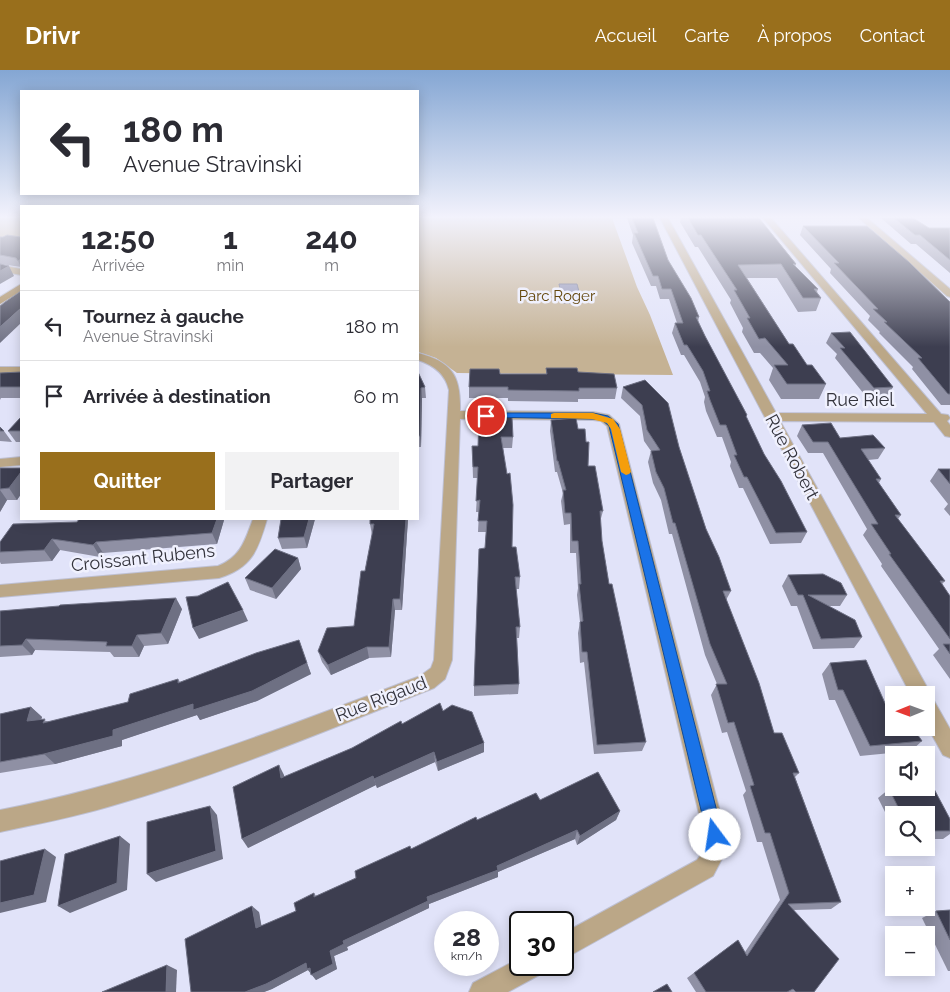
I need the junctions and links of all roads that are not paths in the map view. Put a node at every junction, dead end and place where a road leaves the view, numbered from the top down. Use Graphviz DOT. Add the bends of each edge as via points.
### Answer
graph roads {
  1 [pos="687,261"];
  2 [pos="805,261"];
  3 [pos="913,261"];
  4 [pos="0,268"];
  5 [pos="20,272"];
  6 [pos="20,288"];
  7 [pos="950,294"];
  8 [pos="0,301"];
  9 [pos="419,356"];
  10 [pos="0,370"];
  11 [pos="20,370"];
  12 [pos="453,416"];
  13 [pos="770,417"];
  14 [pos="944,418"];
  15 [pos="950,433"];
  16 [pos="20,461"];
  17 [pos="0,463"];
  18 [pos="260,520"];
  19 [pos="0,591"];
  20 [pos="916,686"];
  21 [pos="935,721"];
  22 [pos="950,748"];
  23 [pos="0,821"];
  24 [pos="574,941"];
  25 [pos="520,976"];
  26 [pos="510,985"];
  27 [pos="482,992"];
  1 -- 13 [label="street, Rue Robert"];
  2 -- 14 [label="street"];
  3 -- 7 [label="street"];
  4 -- 5 [label="street"];
  6 -- 8 [label="street"];
  9 -- 12 [label="street, Rue Rigaud" via="438,365 452,379 455,390"];
  10 -- 11 [label="street"];
  12 -- 23 [label="street, Rue Rigaud" via="443,660 442,668 434,678 151,785 72,807"];
  12 -- 24 [label="street" via="593,416 605,418 613,424 715,835 713,858 705,868"];
  13 -- 14 [label="street, Rue Riel"];
  13 -- 20 [label="street, Rue Robert"];
  14 -- 15 [label="street"];
  16 -- 17 [label="street"];
  18 -- 19 [label="street, Croissant Rubens" via="246,556 236,566 219,572"];
  21 -- 22 [label="street"];
  25 -- 26 [label="street"];
  26 -- 27 [label="street"];
}
